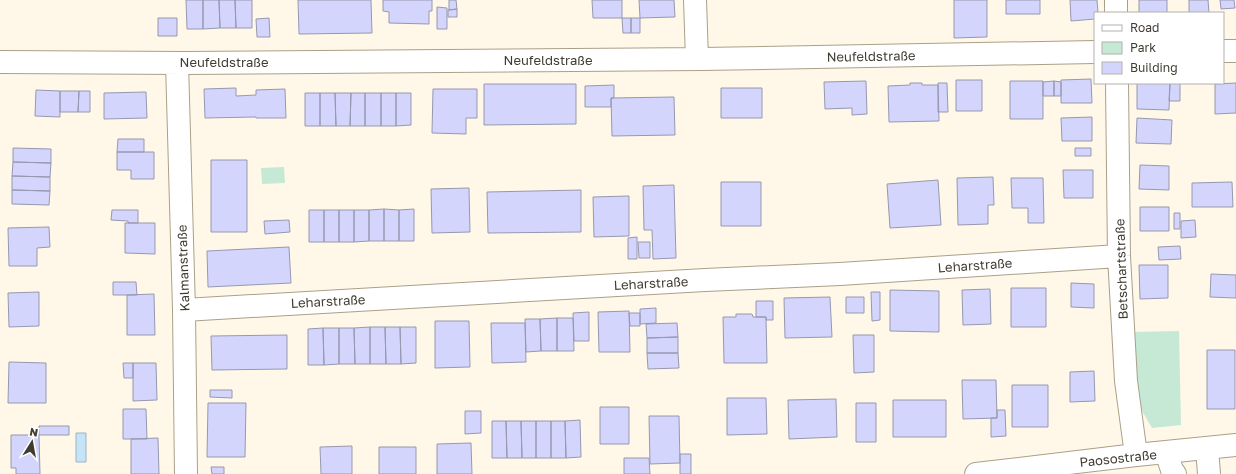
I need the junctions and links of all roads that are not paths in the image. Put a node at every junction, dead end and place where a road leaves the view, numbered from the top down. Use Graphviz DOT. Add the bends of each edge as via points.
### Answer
graph roads {
  1 [pos="695,0"];
  2 [pos="1116,0"];
  3 [pos="1116,12"];
  4 [pos="1224,51"];
  5 [pos="1236,51"];
  6 [pos="1094,52"];
  7 [pos="697,59"];
  8 [pos="0,62"];
  9 [pos="177,63"];
  10 [pos="1117,84"];
  11 [pos="1119,256"];
  12 [pos="184,310"];
  13 [pos="1236,445"];
  14 [pos="1208,448"];
  15 [pos="1166,452"];
  16 [pos="1136,455"];
  17 [pos="186,474"];
  18 [pos="976,474"];
  19 [pos="1175,474"];
  20 [pos="1209,474"];
  1 -- 7 [label="street"];
  2 -- 3 [label="street"];
  4 -- 5 [label="street"];
  6 -- 7 [label="street, Neufeldstraße"];
  7 -- 9 [label="street, Neufeldstraße"];
  8 -- 9 [label="street, Neufeldstraße"];
  9 -- 12 [label="street, Kalmanstraße"];
  10 -- 11 [label="street, Betschartstraße"];
  11 -- 12 [label="street, Leharstraße"];
  11 -- 16 [label="street, Betschartstraße" via="1126,381"];
  12 -- 17 [label="street, Kalmanstraße"];
  13 -- 14 [label="street, Paosostraße"];
  14 -- 15 [label="street, Paosostraße"];
  14 -- 20 [label="street"];
  15 -- 16 [label="street, Paosostraße"];
  15 -- 19 [label="street"];
  16 -- 18 [label="street, Paosostraße"];
}
